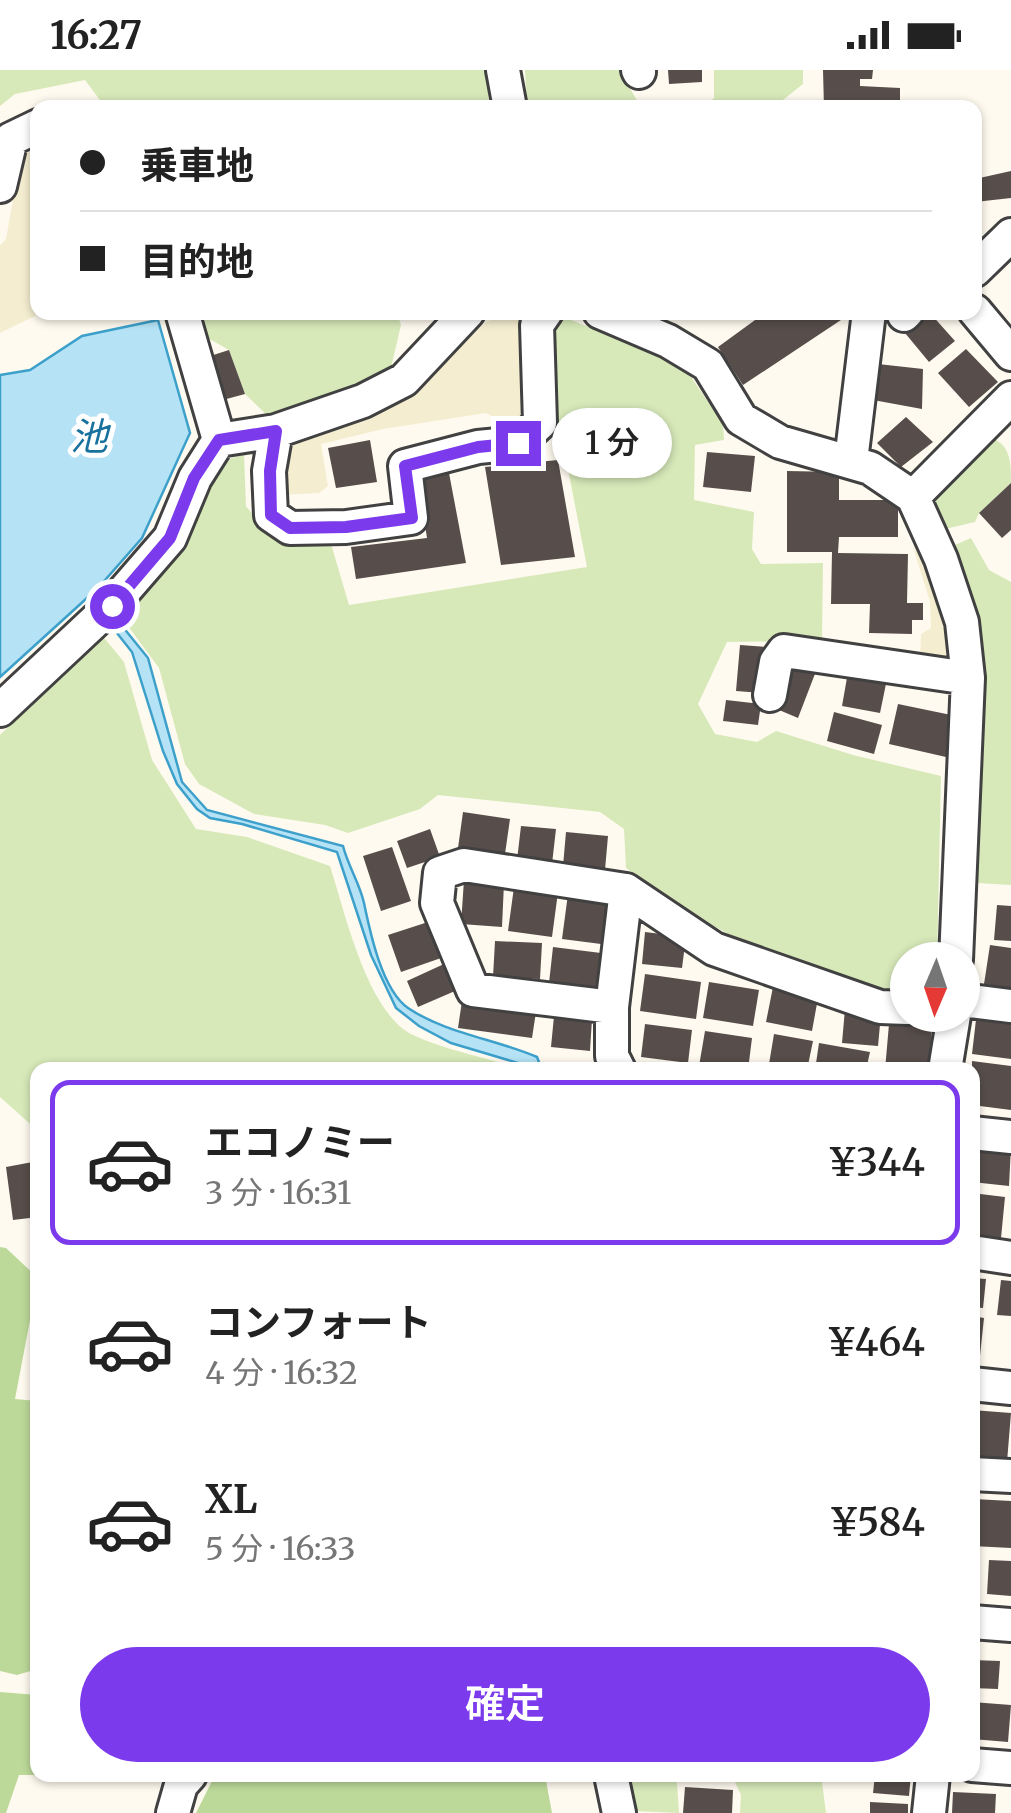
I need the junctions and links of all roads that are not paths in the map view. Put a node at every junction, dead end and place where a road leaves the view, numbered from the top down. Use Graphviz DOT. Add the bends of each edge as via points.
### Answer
graph roads {
  1 [pos="503,70"];
  2 [pos="509,100"];
  3 [pos="30,130"];
  4 [pos="0,186"];
  5 [pos="1011,235"];
  6 [pos="982,263"];
  7 [pos="982,319"];
  8 [pos="184,320"];
  9 [pos="460,320"];
  10 [pos="540,320"];
  11 [pos="619,320"];
  12 [pos="868,320"];
  13 [pos="1011,354"];
  14 [pos="1011,398"];
  15 [pos="276,431"];
  16 [pos="219,440"];
  17 [pos="851,460"];
  18 [pos="914,497"];
  19 [pos="968,678"];
  20 [pos="770,695"];
  21 [pos="0,710"];
  22 [pos="626,890"];
  23 [pos="957,942"];
  24 [pos="980,1002"];
  25 [pos="612,1006"];
  26 [pos="1011,1006"];
  27 [pos="890,1007"];
  28 [pos="951,1032"];
  29 [pos="615,1062"];
  30 [pos="946,1062"];
  31 [pos="980,1134"];
  32 [pos="1011,1138"];
  33 [pos="980,1253"];
  34 [pos="1011,1258"];
  35 [pos="980,1385"];
  36 [pos="1011,1388"];
  37 [pos="980,1474"];
  38 [pos="1011,1476"];
  39 [pos="980,1623"];
  40 [pos="1011,1626"];
  41 [pos="980,1766"];
  42 [pos="1011,1768"];
  43 [pos="184,1782"];
  44 [pos="613,1782"];
  45 [pos="932,1782"];
  46 [pos="173,1813"];
  47 [pos="620,1813"];
  48 [pos="929,1813"];
  1 -- 2 [label="street"];
  3 -- 4 [label="street" via="11,139"];
  5 -- 6 [label="street"];
  7 -- 13 [label="street"];
  8 -- 16 [label="street"];
  9 -- 15 [label="street" via="404,380"];
  10 -- 15 [label="street" via="540,423 518,443 405,466 412,518 327,528 280,522 271,515"];
  11 -- 17 [label="street" via="708,365 741,420 780,442"];
  12 -- 17 [label="street"];
  14 -- 18 [label="street"];
  15 -- 16 [label="street"];
  16 -- 21 [label="street" via="194,478 170,538 112,606"];
  17 -- 18 [label="street"];
  18 -- 19 [label="street" via="962,622"];
  19 -- 20 [label="street" via="784,651"];
  19 -- 23 [label="street"];
  22 -- 25 [label="street"];
  22 -- 25 [label="street" via="464,866 440,873 437,891 436,903 473,990"];
  22 -- 27 [label="street" via="714,949"];
  24 -- 26 [label="street"];
  25 -- 29 [label="street"];
  28 -- 30 [label="street"];
  31 -- 32 [label="street"];
  33 -- 34 [label="street"];
  35 -- 36 [label="street"];
  37 -- 38 [label="street"];
  39 -- 40 [label="street"];
  41 -- 42 [label="street"];
  43 -- 46 [label="street"];
  44 -- 47 [label="street"];
  45 -- 48 [label="street"];
}
